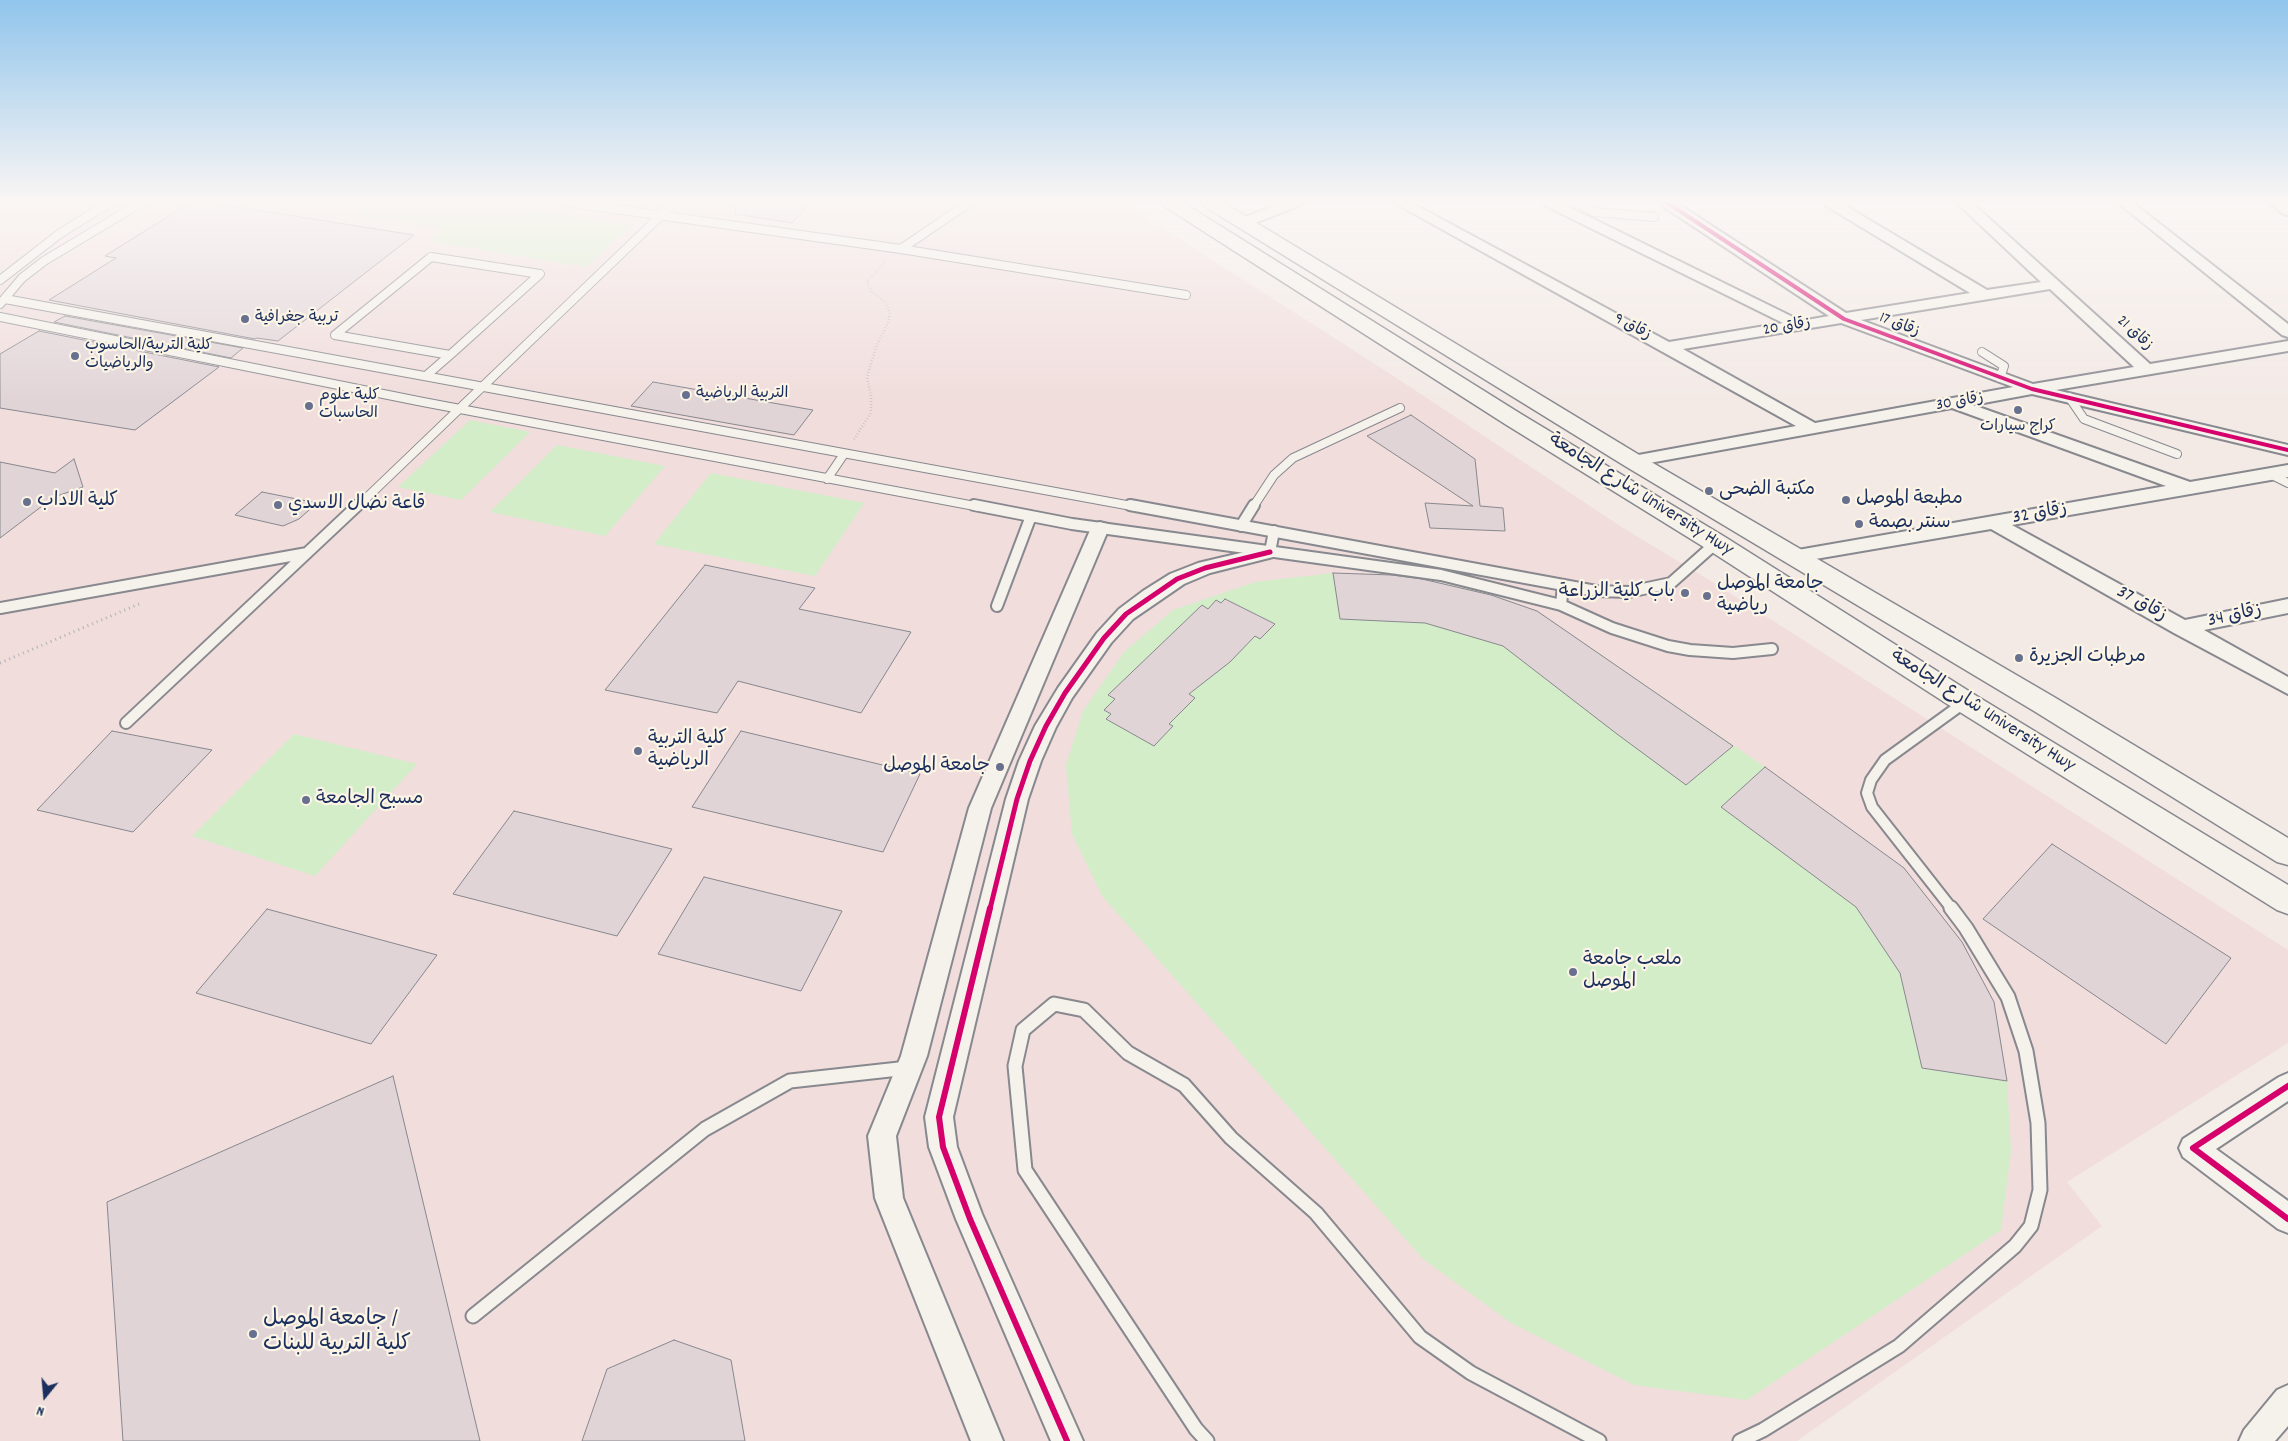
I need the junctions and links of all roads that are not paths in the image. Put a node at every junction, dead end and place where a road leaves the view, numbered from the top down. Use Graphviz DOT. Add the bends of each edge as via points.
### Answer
graph roads {
  1 [pos="14,269"];
  2 [pos="33,269"];
  3 [pos="416,269"];
  4 [pos="510,269"];
  5 [pos="604,269"];
  6 [pos="1027,269"];
  7 [pos="1276,269"];
  8 [pos="1321,269"];
  9 [pos="1524,269"];
  10 [pos="1688,269"];
  11 [pos="1768,269"];
  12 [pos="1941,269"];
  13 [pos="2038,269"];
  14 [pos="2209,269"];
  15 [pos="0,280"];
  16 [pos="2054,284"];
  17 [pos="1186,295"];
  18 [pos="1984,295"];
  19 [pos="2,302"];
  20 [pos="0,317"];
  21 [pos="1844,319"];
  22 [pos="1800,326"];
  23 [pos="2288,332"];
  24 [pos="2288,346"];
  25 [pos="1667,347"];
  26 [pos="1982,352"];
  27 [pos="450,355"];
  28 [pos="2148,371"];
  29 [pos="428,375"];
  30 [pos="2000,378"];
  31 [pos="484,385"];
  32 [pos="2032,389"];
  33 [pos="2069,397"];
  34 [pos="1956,404"];
  35 [pos="1541,405"];
  36 [pos="459,408"];
  37 [pos="1400,408"];
  38 [pos="1513,419"];
  39 [pos="1810,428"];
  40 [pos="2288,450"];
  41 [pos="844,454"];
  42 [pos="2177,454"];
  43 [pos="1633,461"];
  44 [pos="2279,473"];
  45 [pos="827,479"];
  46 [pos="2288,484"];
  47 [pos="2189,488"];
  48 [pos="1031,516"];
  49 [pos="1995,523"];
  50 [pos="1241,526"];
  51 [pos="1100,528"];
  52 [pos="1272,542"];
  53 [pos="1716,543"];
  54 [pos="308,552"];
  55 [pos="1792,557"];
  56 [pos="1563,585"];
  57 [pos="997,606"];
  58 [pos="1561,606"];
  59 [pos="2288,606"];
  60 [pos="0,608"];
  61 [pos="2181,628"];
  62 [pos="1772,649"];
  63 [pos="2288,686"];
  64 [pos="1965,702"];
  65 [pos="126,723"];
  66 [pos="2288,853"];
  67 [pos="2288,901"];
  68 [pos="909,1068"];
  69 [pos="2288,1086"];
  70 [pos="2288,1219"];
  71 [pos="474,1316"];
  72 [pos="2288,1401"];
  73 [pos="987,1441"];
  74 [pos="1067,1441"];
  75 [pos="1207,1441"];
  76 [pos="1599,1441"];
  77 [pos="1740,1441"];
  78 [pos="2255,1441"];
  1 -- 15 [label="lane"];
  2 -- 19 [label="lane"];
  3 -- 27 [label="lane" via="334,335"];
  4 -- 27 [label="lane" via="540,274"];
  5 -- 31 [label="lane"];
  6 -- 17 [label="lane"];
  7 -- 38 [label="main road, شارع الجامعة University Hwy"];
  8 -- 35 [label="main road, شارع الجامعة University Hwy"];
  9 -- 25 [label="street, زقاق 9"];
  10 -- 22 [label="street"];
  11 -- 21 [label="street, زقاق 17"];
  12 -- 18 [label="street"];
  13 -- 16 [label="street, زقاق 21"];
  14 -- 23 [label="street"];
  16 -- 18 [label="street, زقاق 20"];
  16 -- 28 [label="street, زقاق 21"];
  18 -- 21 [label="street, زقاق 20"];
  19 -- 29 [label="lane"];
  20 -- 36 [label="lane"];
  21 -- 22 [label="street, زقاق 20"];
  21 -- 30 [label="street, زقاق 17"];
  22 -- 25 [label="street, زقاق 20"];
  24 -- 28 [label="street, زقاق 30"];
  25 -- 39 [label="street, زقاق 9"];
  26 -- 30 [label="lane" via="2004,366"];
  27 -- 29 [label="lane"];
  28 -- 32 [label="street, زقاق 30"];
  29 -- 31 [label="lane"];
  30 -- 32 [label="street, زقاق 17"];
  31 -- 36 [label="lane"];
  31 -- 41 [label="lane"];
  32 -- 33 [label="street, زقاق 17"];
  32 -- 34 [label="street, زقاق 30"];
  33 -- 40 [label="street, زقاق 17"];
  33 -- 42 [label="lane" via="2084,419"];
  34 -- 39 [label="street, زقاق 30"];
  34 -- 47 [label="street"];
  35 -- 38 [label="main road"];
  35 -- 43 [label="main road, شارع الجامعة University Hwy"];
  36 -- 45 [label="lane"];
  36 -- 54 [label="lane"];
  37 -- 50 [label="lane" via="1293,458 1274,475"];
  38 -- 53 [label="main road, شارع الجامعة University Hwy"];
  39 -- 43 [label="street, زقاق 30"];
  41 -- 45 [label="lane"];
  41 -- 50 [label="lane"];
  43 -- 55 [label="main road, شارع الجامعة University Hwy"];
  44 -- 46 [label="lane"];
  44 -- 47 [label="street, زقاق 32"];
  45 -- 48 [label="lane"];
  47 -- 49 [label="street, زقاق 32"];
  48 -- 51 [label="lane"];
  48 -- 57 [label="lane"];
  49 -- 55 [label="street, زقاق 32"];
  49 -- 61 [label="street, زقاق 37"];
  50 -- 52 [label="lane"];
  51 -- 52 [label="lane"];
  51 -- 68 [label="street" via="980,808"];
  52 -- 56 [label="lane"];
  52 -- 58 [label="lane" via="1441,576"];
  52 -- 74 [label="street" via="1177,579 1150,596 1126,614 1104,638 1065,692 1030,761 1017,799 939,1117 943,1147 970,1219"];
  53 -- 56 [label="lane" via="1671,583 1658,587 1613,592"];
  53 -- 64 [label="main road, شارع الجامعة University Hwy"];
  54 -- 60 [label="lane"];
  54 -- 65 [label="lane"];
  55 -- 66 [label="main road, شارع الجامعة University Hwy" via="2044,704"];
  56 -- 58 [label="lane"];
  58 -- 62 [label="lane" via="1612,628 1668,646 1726,652"];
  59 -- 61 [label="street, زقاق 34"];
  61 -- 63 [label="street, زقاق 37"];
  64 -- 67 [label="main road, شارع الجامعة University Hwy"];
  64 -- 77 [label="lane" via="1885,760 1871,780 1867,793 1872,807 1966,928 2008,997 2026,1051 2038,1123 2040,1190 2032,1226 2015,1246 1899,1346"];
  68 -- 71 [label="lane" via="790,1081 704,1129"];
  68 -- 73 [label="street" via="882,1136 889,1198"];
  69 -- 70 [label="street" via="2193,1148"];
  72 -- 78 [label="street"];
  75 -- 76 [label="lane" via="1025,1170 1016,1066 1023,1030 1054,1004 1084,1010 1128,1053 1184,1085 1231,1138 1316,1213 1420,1337 1471,1373"];
}
